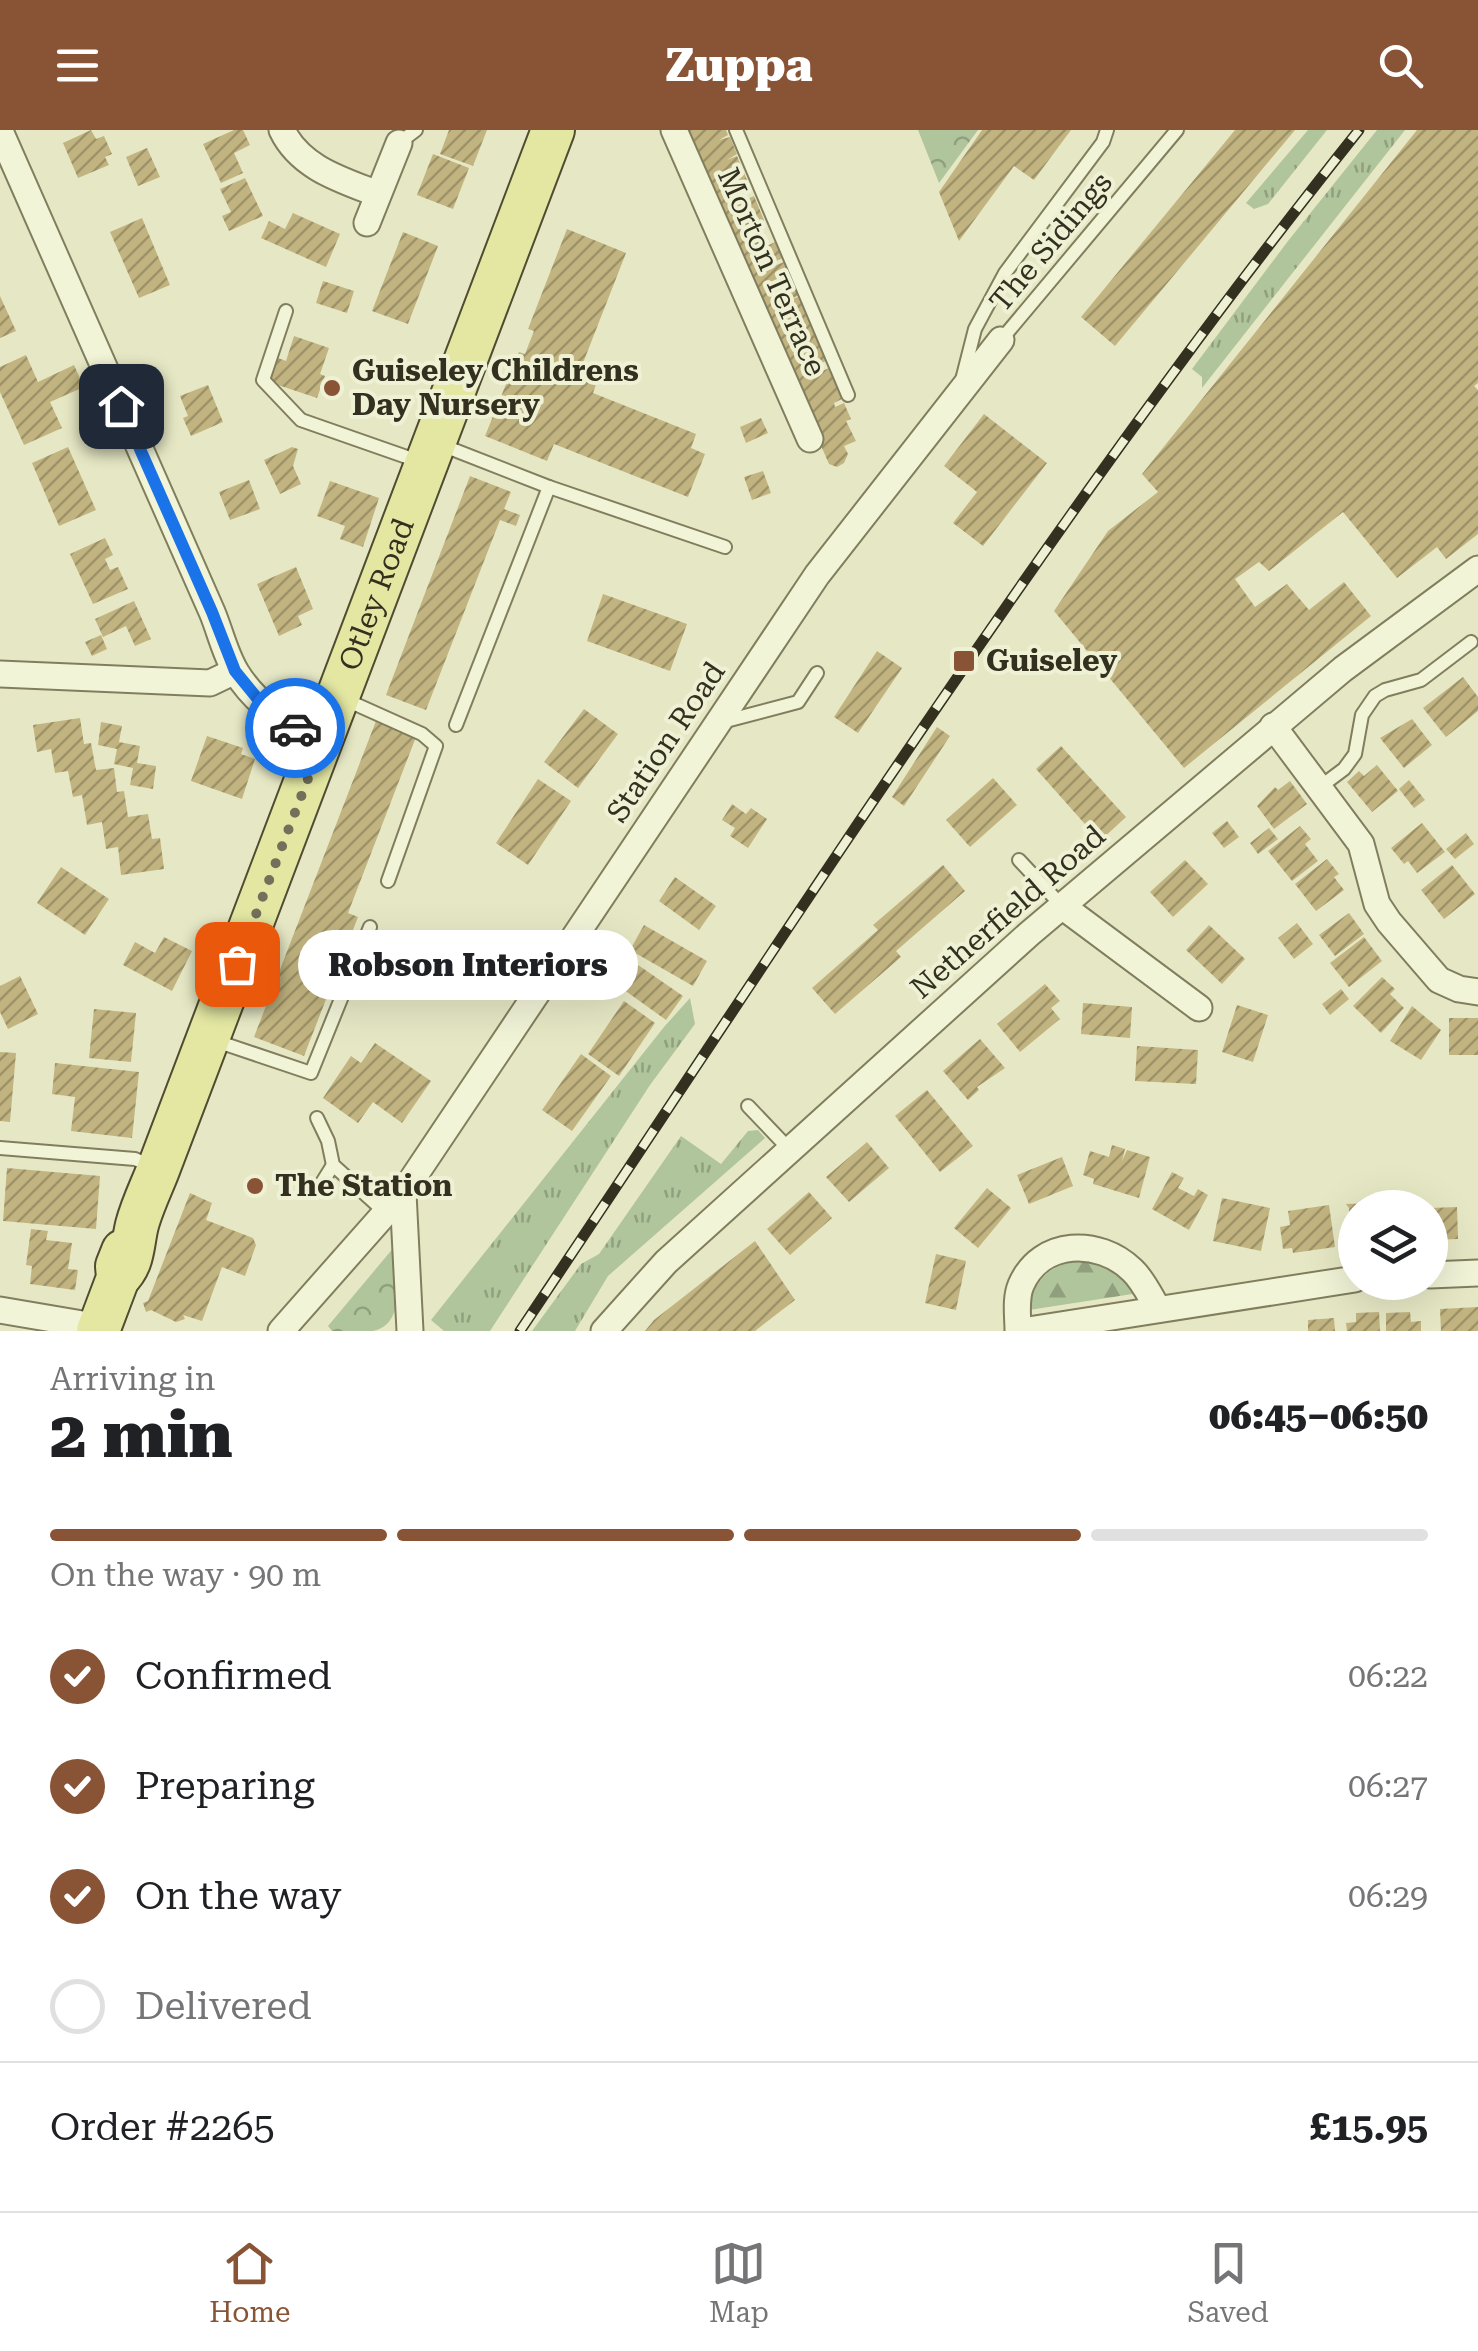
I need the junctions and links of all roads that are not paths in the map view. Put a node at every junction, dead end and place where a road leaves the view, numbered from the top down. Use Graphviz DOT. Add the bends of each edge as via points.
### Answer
graph roads {
  1 [pos="0,130"];
  2 [pos="282,130"];
  3 [pos="553,130"];
  4 [pos="674,130"];
  5 [pos="736,130"];
  6 [pos="1106,130"];
  7 [pos="1177,130"];
  8 [pos="407,136"];
  9 [pos="378,194"];
  10 [pos="367,223"];
  11 [pos="286,311"];
  12 [pos="1002,340"];
  13 [pos="848,396"];
  14 [pos="957,399"];
  15 [pos="810,440"];
  16 [pos="432,454"];
  17 [pos="548,486"];
  18 [pos="725,548"];
  19 [pos="1478,569"];
  20 [pos="1471,642"];
  21 [pos="235,671"];
  22 [pos="817,673"];
  23 [pos="0,674"];
  24 [pos="339,697"];
  25 [pos="718,723"];
  26 [pos="456,725"];
  27 [pos="1273,726"];
  28 [pos="322,742"];
  29 [pos="1320,787"];
  30 [pos="1019,860"];
  31 [pos="388,881"];
  32 [pos="1062,906"];
  33 [pos="370,927"];
  34 [pos="1478,992"];
  35 [pos="1199,1008"];
  36 [pos="208,1038"];
  37 [pos="748,1106"];
  38 [pos="317,1118"];
  39 [pos="0,1148"];
  40 [pos="790,1149"];
  41 [pos="333,1165"];
  42 [pos="158,1170"];
  43 [pos="320,1186"];
  44 [pos="394,1202"];
  45 [pos="1478,1273"];
  46 [pos="1448,1274"];
  47 [pos="1338,1282"];
  48 [pos="1158,1308"];
  49 [pos="0,1310"];
  50 [pos="99,1329"];
  51 [pos="281,1331"];
  52 [pos="410,1331"];
  53 [pos="604,1331"];
  54 [pos="1020,1331"];
  1 -- 21 [label="street"];
  2 -- 9 [label="street" via="316,168"];
  3 -- 16 [label="main road, Otley Road"];
  4 -- 15 [label="street, Morton Terrace"];
  5 -- 13 [label="lane"];
  6 -- 14 [label="lane" via="1006,273 976,329"];
  7 -- 12 [label="lane, The Sidings"];
  8 -- 9 [label="street"];
  9 -- 10 [label="street"];
  11 -- 16 [label="lane" via="263,380 301,420"];
  12 -- 14 [label="street, Station Road"];
  14 -- 25 [label="street, Station Road" via="817,575"];
  16 -- 17 [label="lane"];
  16 -- 24 [label="main road, Otley Road"];
  17 -- 18 [label="lane"];
  17 -- 26 [label="lane"];
  19 -- 27 [label="street, Netherfield Road"];
  20 -- 29 [label="lane" via="1421,680 1375,696 1362,715 1354,754"];
  21 -- 23 [label="street" via="210,683"];
  21 -- 28 [label="street" via="282,721"];
  22 -- 25 [label="lane" via="798,702"];
  24 -- 28 [label="main road, Otley Road"];
  24 -- 31 [label="lane" via="436,746"];
  25 -- 44 [label="street, Station Road"];
  27 -- 29 [label="street"];
  27 -- 32 [label="street, Netherfield Road"];
  28 -- 36 [label="main road, Otley Road"];
  29 -- 34 [label="street" via="1361,844 1377,904 1389,922 1439,980"];
  30 -- 32 [label="lane"];
  32 -- 35 [label="street"];
  32 -- 40 [label="street, Netherfield Road"];
  33 -- 36 [label="lane" via="311,1073"];
  36 -- 42 [label="main road, Otley Road"];
  37 -- 40 [label="lane"];
  38 -- 41 [label="lane"];
  39 -- 42 [label="lane" via="136,1158"];
  40 -- 53 [label="street, Netherfield Road" via="666,1262"];
  41 -- 43 [label="lane"];
  41 -- 44 [label="lane"];
  42 -- 50 [label="main road, Otley Road" via="127,1239"];
  44 -- 51 [label="street, Station Road"];
  44 -- 52 [label="street"];
  45 -- 46 [label="street"];
  47 -- 48 [label="street"];
  48 -- 54 [label="street"];
  48 -- 54 [label="street" via="1124,1263 1070,1247 1042,1259 1024,1280"];
  49 -- 50 [label="street"];
}
